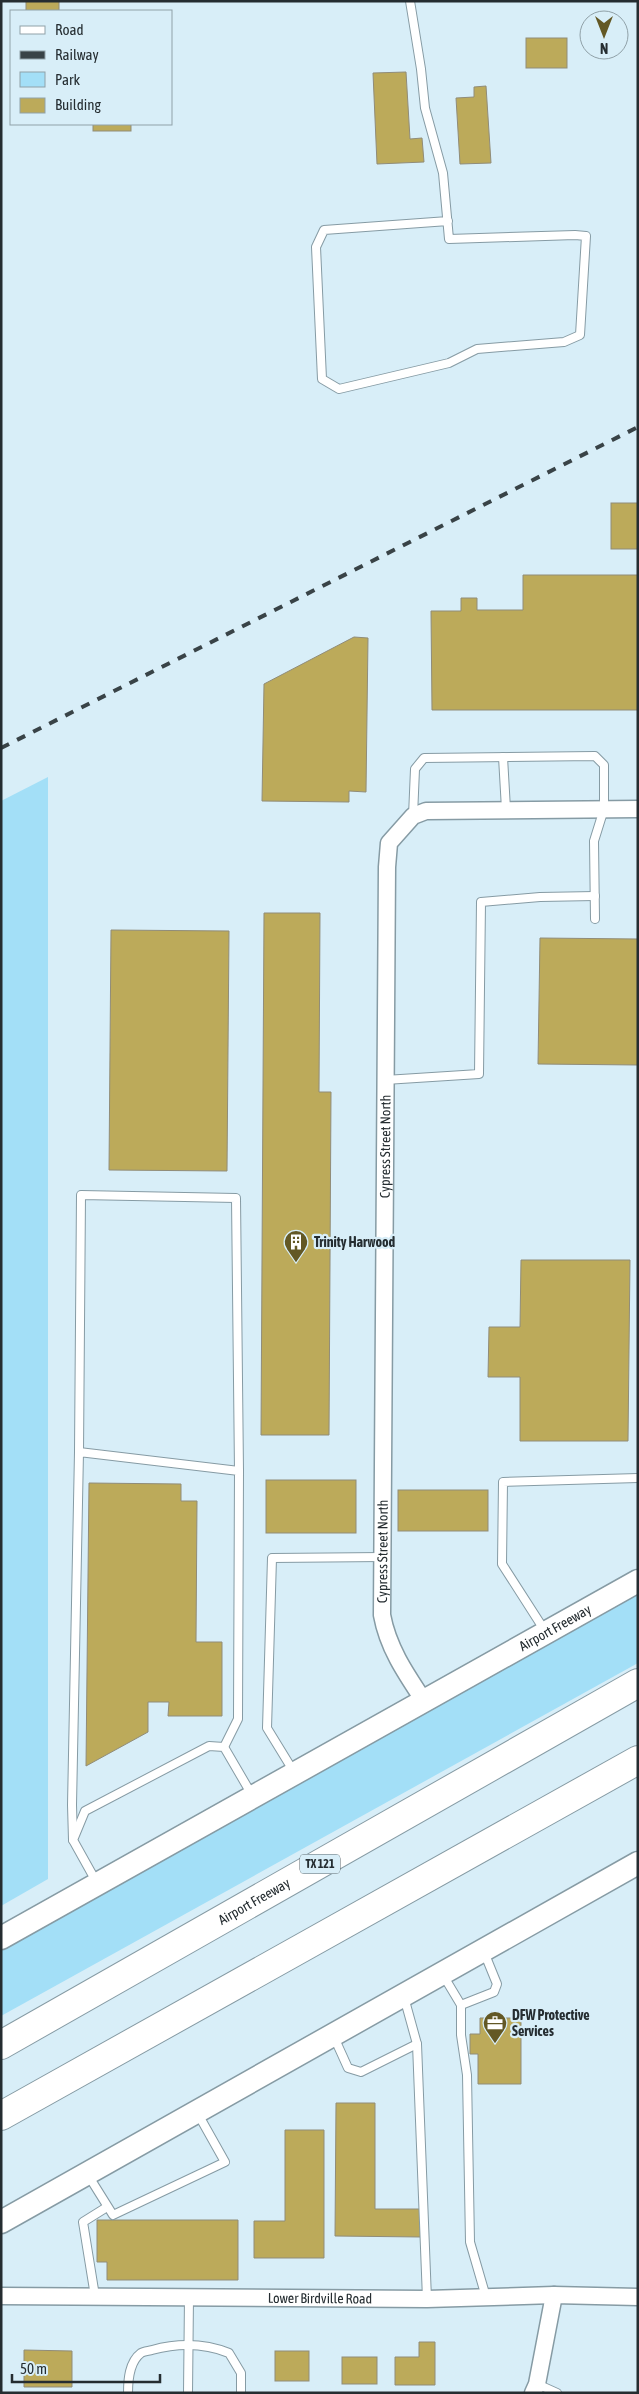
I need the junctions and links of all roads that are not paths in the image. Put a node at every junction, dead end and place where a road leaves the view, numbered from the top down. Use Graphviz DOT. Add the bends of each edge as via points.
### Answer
graph roads {
  1 [pos="410,1"];
  2 [pos="448,221"];
  3 [pos="504,757"];
  4 [pos="506,809"];
  5 [pos="604,809"];
  6 [pos="638,809"];
  7 [pos="413,816"];
  8 [pos="595,896"];
  9 [pos="595,919"];
  10 [pos="385,1080"];
  11 [pos="78,1452"];
  12 [pos="239,1471"];
  13 [pos="638,1478"];
  14 [pos="383,1557"];
  15 [pos="638,1581"];
  16 [pos="546,1632"];
  17 [pos="638,1683"];
  18 [pos="424,1702"];
  19 [pos="224,1747"];
  20 [pos="638,1760"];
  21 [pos="295,1774"];
  22 [pos="253,1797"];
  23 [pos="73,1840"];
  24 [pos="638,1851"];
  25 [pos="638,1863"];
  26 [pos="98,1884"];
  27 [pos="557,1908"];
  28 [pos="1,1938"];
  29 [pos="483,1950"];
  30 [pos="442,1973"];
  31 [pos="403,1996"];
  32 [pos="461,2005"];
  33 [pos="333,2036"];
  34 [pos="417,2044"];
  35 [pos="1,2045"];
  36 [pos="197,2112"];
  37 [pos="1,2116"];
  38 [pos="88,2174"];
  39 [pos="108,2207"];
  40 [pos="1,2222"];
  41 [pos="1,2296"];
  42 [pos="94,2296"];
  43 [pos="554,2296"];
  44 [pos="189,2297"];
  45 [pos="486,2297"];
  46 [pos="638,2297"];
  47 [pos="427,2299"];
  48 [pos="189,2345"];
  49 [pos="535,2389"];
  50 [pos="128,2393"];
  51 [pos="188,2393"];
  52 [pos="241,2393"];
  53 [pos="557,2393"];
  1 -- 2 [label="lane" via="425,108 443,172"];
  2 -- 2 [label="lane" via="450,239 586,236 580,335 564,342 477,349 449,363 338,389 322,379 316,247 324,230"];
  3 -- 4 [label="lane"];
  3 -- 5 [label="lane" via="595,756 604,765"];
  3 -- 7 [label="lane" via="424,758 414,769"];
  4 -- 5 [label="street"];
  4 -- 7 [label="street" via="444,809"];
  5 -- 6 [label="street"];
  5 -- 8 [label="lane" via="594,840"];
  7 -- 10 [label="street, Cypress Street North" via="390,843 387,867"];
  8 -- 9 [label="lane"];
  8 -- 10 [label="lane" via="481,902 479,1074"];
  10 -- 14 [label="street, Cypress Street North"];
  11 -- 12 [label="lane"];
  11 -- 12 [label="lane" via="81,1195 236,1198"];
  11 -- 23 [label="lane"];
  12 -- 19 [label="lane" via="238,1719"];
  13 -- 16 [label="lane" via="503,1482 502,1564"];
  14 -- 18 [label="street, Cypress Street North" via="382,1615 385,1634"];
  14 -- 21 [label="lane" via="272,1558 267,1728"];
  15 -- 16 [label="main road, Airport Freeway"];
  16 -- 18 [label="main road, Airport Freeway"];
  17 -- 35 [label="highway, Airport Freeway / TX 121"];
  18 -- 21 [label="main road, Airport Freeway"];
  19 -- 22 [label="lane"];
  19 -- 23 [label="lane" via="209,1746 85,1811"];
  20 -- 37 [label="highway"];
  21 -- 22 [label="main road, Airport Freeway"];
  22 -- 26 [label="main road, Airport Freeway"];
  23 -- 26 [label="lane"];
  24 -- 27 [label="main road"];
  25 -- 27 [label="main road"];
  26 -- 28 [label="main road, Airport Freeway"];
  27 -- 29 [label="main road"];
  29 -- 30 [label="main road"];
  29 -- 32 [label="lane" via="497,1984 494,1992"];
  30 -- 31 [label="main road"];
  30 -- 32 [label="lane"];
  31 -- 33 [label="main road"];
  31 -- 34 [label="lane"];
  32 -- 45 [label="lane" via="461,2035 467,2075 470,2242"];
  33 -- 34 [label="lane" via="348,2068 361,2072"];
  33 -- 36 [label="main road"];
  34 -- 47 [label="lane"];
  36 -- 38 [label="main road"];
  36 -- 39 [label="lane" via="225,2162 113,2215"];
  38 -- 39 [label="lane"];
  38 -- 40 [label="main road"];
  39 -- 42 [label="lane" via="83,2222"];
  41 -- 42 [label="street, Lower Birdville Road"];
  42 -- 44 [label="street, Lower Birdville Road"];
  43 -- 45 [label="street, Lower Birdville Road"];
  43 -- 46 [label="street, Lower Birdville Road"];
  43 -- 49 [label="street"];
  44 -- 47 [label="street, Lower Birdville Road"];
  44 -- 48 [label="lane"];
  45 -- 47 [label="street, Lower Birdville Road"];
  48 -- 50 [label="lane" via="169,2345 141,2353 128,2379"];
  48 -- 51 [label="lane"];
  48 -- 52 [label="lane" via="229,2353 241,2373"];
  49 -- 53 [label="lane"];
}
